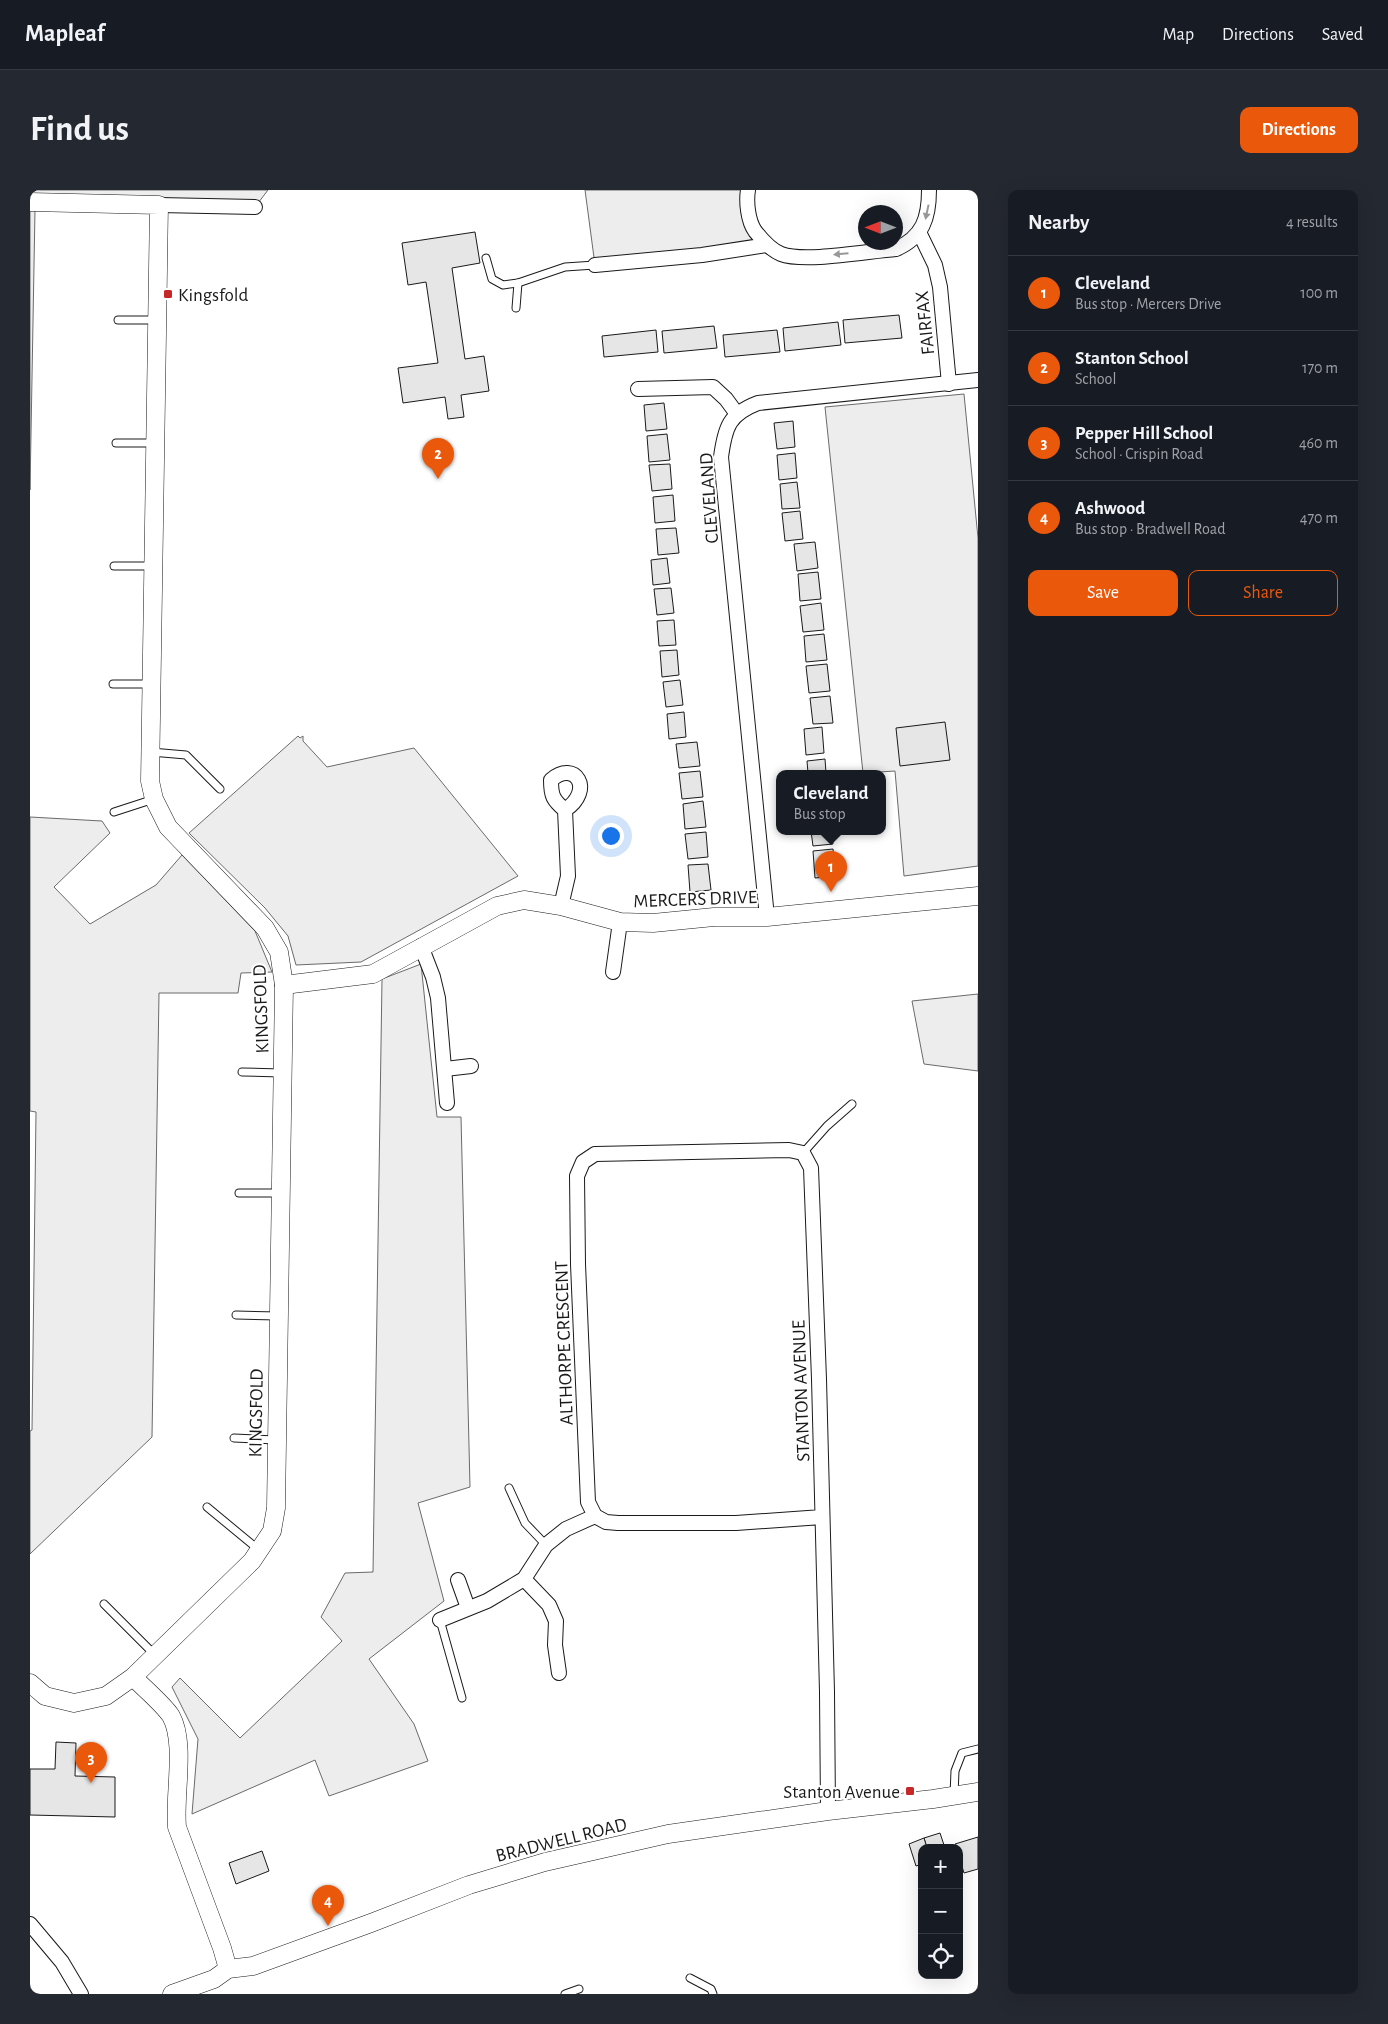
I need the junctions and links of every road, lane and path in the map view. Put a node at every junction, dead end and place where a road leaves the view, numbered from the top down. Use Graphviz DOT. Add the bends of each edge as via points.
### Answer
graph roads {
  1 [pos="748,190"];
  2 [pos="928,190"];
  3 [pos="30,202"];
  4 [pos="159,205"];
  5 [pos="256,207"];
  6 [pos="919,232"];
  7 [pos="767,245"];
  8 [pos="486,258"];
  9 [pos="595,265"];
  10 [pos="518,283"];
  11 [pos="516,308"];
  12 [pos="118,320"];
  13 [pos="158,320"];
  14 [pos="978,380"];
  15 [pos="949,384"];
  16 [pos="638,389"];
  17 [pos="737,414"];
  18 [pos="116,443"];
  19 [pos="155,443"];
  20 [pos="114,566"];
  21 [pos="153,566"];
  22 [pos="113,684"];
  23 [pos="151,684"];
  24 [pos="150,752"];
  25 [pos="220,789"];
  26 [pos="154,799"];
  27 [pos="565,810"];
  28 [pos="114,812"];
  29 [pos="978,896"];
  30 [pos="561,906"];
  31 [pos="767,917"];
  32 [pos="620,922"];
  33 [pos="421,946"];
  34 [pos="613,972"];
  35 [pos="284,985"];
  36 [pos="471,1066"];
  37 [pos="445,1069"];
  38 [pos="242,1072"];
  39 [pos="282,1073"];
  40 [pos="447,1103"];
  41 [pos="852,1104"];
  42 [pos="803,1153"];
  43 [pos="239,1193"];
  44 [pos="280,1193"];
  45 [pos="236,1315"];
  46 [pos="278,1316"];
  47 [pos="234,1438"];
  48 [pos="275,1440"];
  49 [pos="509,1488"];
  50 [pos="207,1507"];
  51 [pos="594,1516"];
  52 [pos="822,1517"];
  53 [pos="546,1545"];
  54 [pos="259,1550"];
  55 [pos="524,1579"];
  56 [pos="458,1580"];
  57 [pos="104,1604"];
  58 [pos="468,1608"];
  59 [pos="440,1620"];
  60 [pos="156,1655"];
  61 [pos="559,1673"];
  62 [pos="133,1677"];
  63 [pos="30,1683"];
  64 [pos="462,1698"];
  65 [pos="978,1749"];
  66 [pos="978,1792"];
  67 [pos="954,1796"];
  68 [pos="828,1811"];
  69 [pos="30,1924"];
  70 [pos="228,1970"];
  71 [pos="690,1978"];
  72 [pos="579,1989"];
  73 [pos="81,1994"];
  74 [pos="172,1994"];
  75 [pos="565,1994"];
  76 [pos="713,1994"];
  1 -- 7 [label="street" via="752,226"];
  2 -- 6 [label="street, one-way" via="925,222"];
  3 -- 4 [label="street"];
  4 -- 5 [label="street"];
  4 -- 13 [label="street, KINGSFOLD"];
  6 -- 7 [label="street, one-way" via="909,243 896,249 800,258 778,253"];
  6 -- 15 [label="street, FAIRFAX" via="939,280"];
  7 -- 9 [label="street"];
  8 -- 10 [label="lane" via="492,279 503,285"];
  9 -- 10 [label="lane" via="566,267"];
  10 -- 11 [label="lane"];
  12 -- 13 [label="lane"];
  13 -- 19 [label="street, KINGSFOLD"];
  14 -- 15 [label="street"];
  15 -- 17 [label="street" via="758,403"];
  16 -- 17 [label="street" via="713,387"];
  17 -- 31 [label="street, CLEVELAND" via="724,436 721,457"];
  18 -- 19 [label="lane"];
  19 -- 21 [label="street, KINGSFOLD"];
  20 -- 21 [label="lane"];
  21 -- 23 [label="street, KINGSFOLD"];
  22 -- 23 [label="lane"];
  23 -- 24 [label="street, KINGSFOLD"];
  24 -- 25 [label="lane" via="186,755"];
  24 -- 26 [label="street, KINGSFOLD"];
  26 -- 28 [label="lane"];
  26 -- 35 [label="street, KINGSFOLD" via="168,827 265,928 279,952"];
  27 -- 30 [label="street" via="568,876"];
  29 -- 31 [label="street, MERCERS DRIVE"];
  30 -- 32 [label="street, MERCERS DRIVE"];
  30 -- 33 [label="street, MERCERS DRIVE" via="524,900 497,906"];
  31 -- 32 [label="street, MERCERS DRIVE"];
  32 -- 34 [label="street"];
  33 -- 35 [label="street, MERCERS DRIVE" via="373,974"];
  33 -- 37 [label="street" via="438,998"];
  35 -- 39 [label="street, KINGSFOLD"];
  36 -- 37 [label="street"];
  37 -- 40 [label="street"];
  38 -- 39 [label="lane"];
  39 -- 44 [label="street, KINGSFOLD"];
  41 -- 42 [label="lane"];
  42 -- 51 [label="street, ALTHORPE CRESCENT" via="789,1150 594,1154 583,1162 577,1176 578,1264 588,1502"];
  42 -- 52 [label="street, STANTON AVENUE" via="811,1168"];
  43 -- 44 [label="lane"];
  44 -- 46 [label="street, KINGSFOLD"];
  45 -- 46 [label="lane"];
  46 -- 48 [label="street, KINGSFOLD"];
  47 -- 48 [label="lane"];
  48 -- 54 [label="street, KINGSFOLD" via="276,1508 272,1531"];
  49 -- 53 [label="lane" via="525,1523"];
  50 -- 54 [label="lane"];
  51 -- 52 [label="street" via="606,1522 655,1524"];
  51 -- 53 [label="street" via="566,1529"];
  52 -- 68 [label="street, STANTON AVENUE"];
  53 -- 55 [label="street"];
  54 -- 60 [label="street, KINGSFOLD" via="252,1561"];
  55 -- 58 [label="street" via="487,1601"];
  55 -- 61 [label="street" via="549,1605 556,1621"];
  56 -- 58 [label="street"];
  57 -- 60 [label="lane"];
  58 -- 59 [label="street"];
  59 -- 64 [label="lane"];
  60 -- 62 [label="street, KINGSFOLD"];
  62 -- 63 [label="street, KINGSFOLD" via="106,1696 74,1703 45,1696"];
  62 -- 70 [label="street" via="170,1715 179,1738 177,1827"];
  65 -- 67 [label="lane" via="962,1753 955,1771"];
  66 -- 67 [label="street, BRADWELL ROAD"];
  67 -- 68 [label="street, BRADWELL ROAD"];
  68 -- 70 [label="street, BRADWELL ROAD" via="668,1834 545,1862 469,1885 252,1966"];
  69 -- 73 [label="street" via="62,1962"];
  70 -- 74 [label="street, BRADWELL ROAD" via="214,1979"];
  71 -- 76 [label="lane" via="711,1989"];
  72 -- 75 [label="lane"];
}
